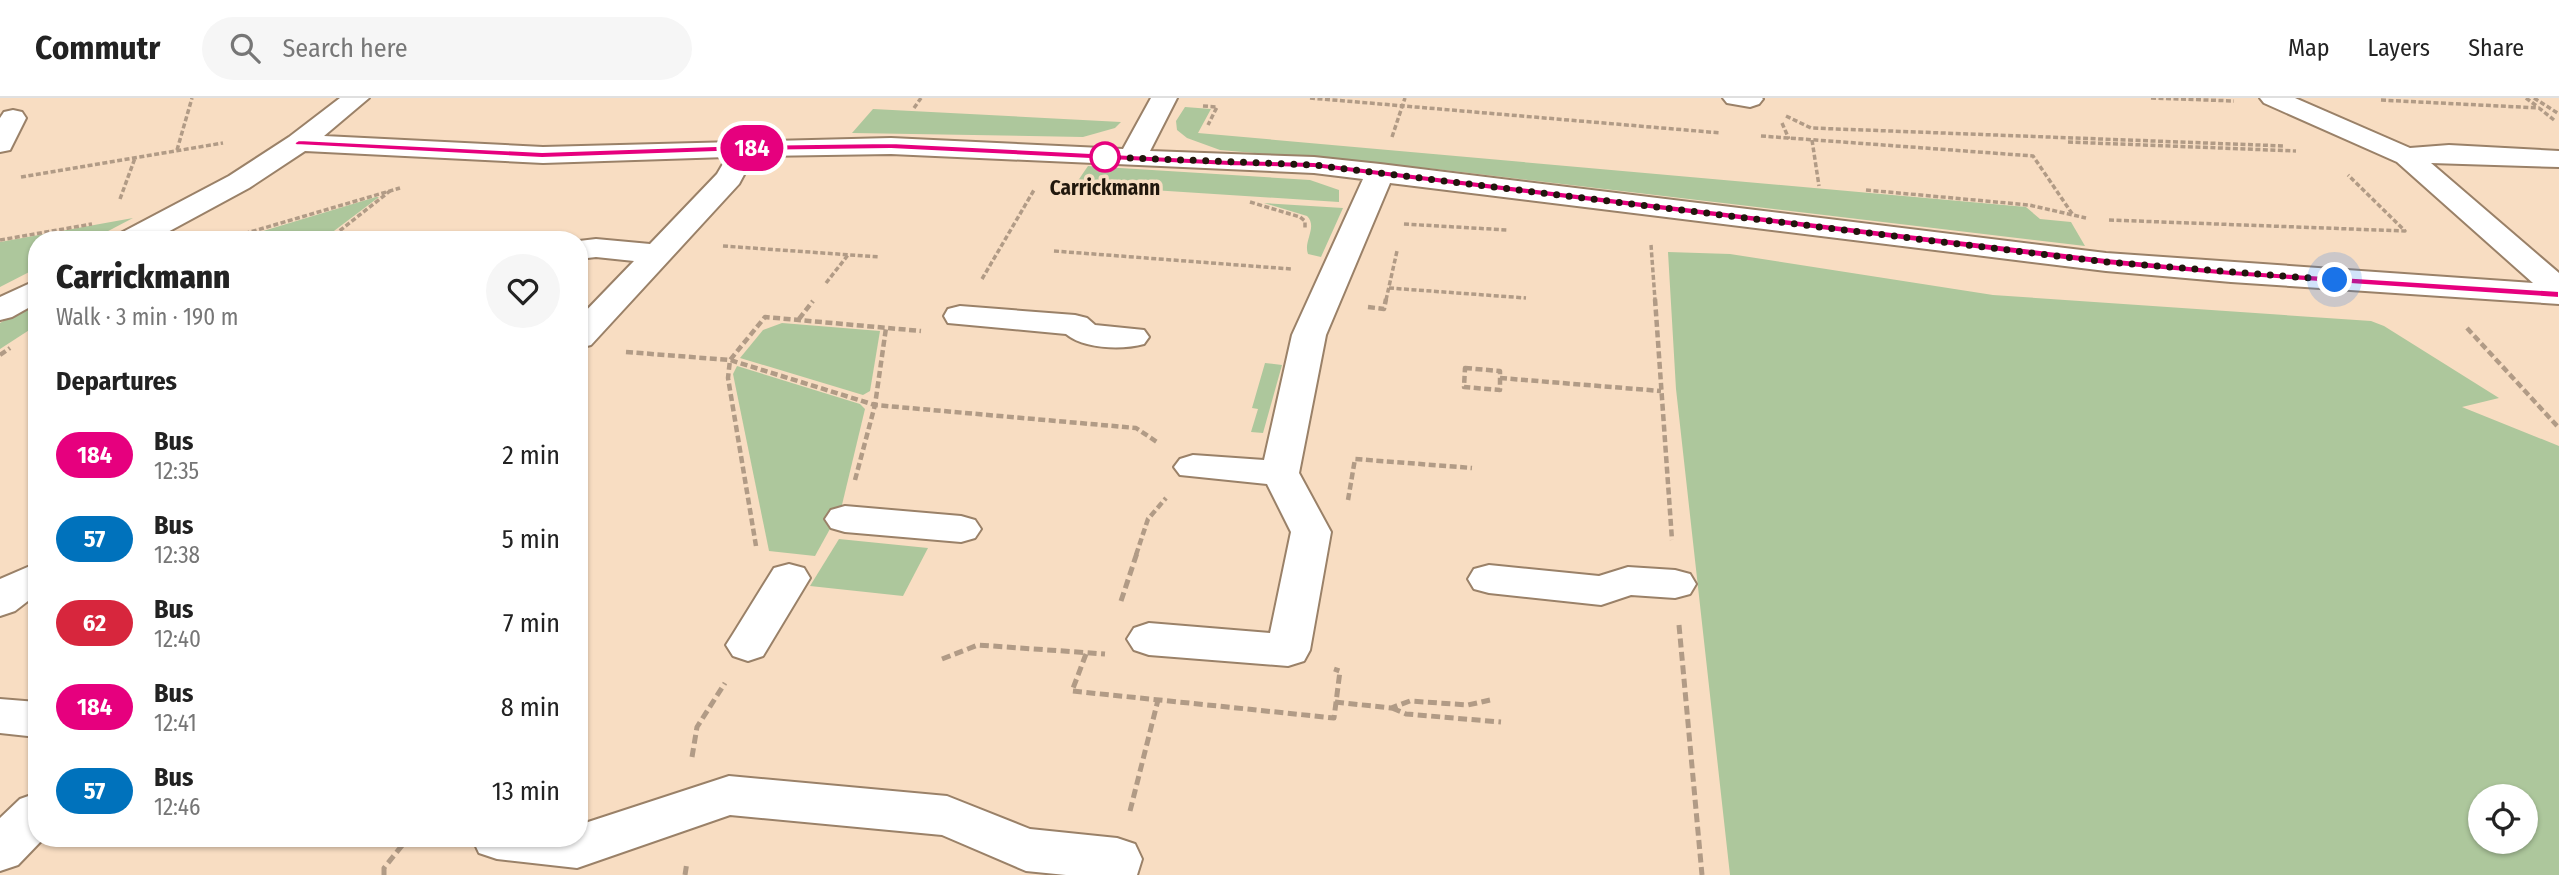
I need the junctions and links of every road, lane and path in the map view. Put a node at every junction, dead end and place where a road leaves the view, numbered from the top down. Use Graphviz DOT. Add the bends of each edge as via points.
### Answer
graph roads {
  1 [pos="192,98"];
  2 [pos="356,98"];
  3 [pos="1310,98"];
  4 [pos="1405,98"];
  5 [pos="1736,98"];
  6 [pos="2151,98"];
  7 [pos="2526,98"];
  8 [pos="2534,98"];
  9 [pos="1750,99"];
  10 [pos="2274,99"];
  11 [pos="2381,100"];
  12 [pos="1162,101"];
  13 [pos="1403,106"];
  14 [pos="2539,108"];
  15 [pos="2558,115"];
  16 [pos="13,118"];
  17 [pos="1782,123"];
  18 [pos="2559,124"];
  19 [pos="1205,131"];
  20 [pos="1734,134"];
  21 [pos="1761,136"];
  22 [pos="1789,138"];
  23 [pos="1812,141"];
  24 [pos="227,142"];
  25 [pos="2068,142"];
  26 [pos="299,143"];
  27 [pos="0,144"];
  28 [pos="745,148"];
  29 [pos="177,150"];
  30 [pos="2407,156"];
  31 [pos="135,158"];
  32 [pos="1132,158"];
  33 [pos="2559,159"];
  34 [pos="1384,160"];
  35 [pos="2341,168"];
  36 [pos="11,178"];
  37 [pos="1037,186"];
  38 [pos="1819,186"];
  39 [pos="404,188"];
  40 [pos="390,190"];
  41 [pos="1858,190"];
  42 [pos="1243,199"];
  43 [pos="117,207"];
  44 [pos="2073,215"];
  45 [pos="2095,219"];
  46 [pos="2107,220"];
  47 [pos="1402,223"];
  48 [pos="148,231"];
  49 [pos="253,231"];
  50 [pos="340,231"];
  51 [pos="1520,231"];
  52 [pos="1303,237"];
  53 [pos="664,248"];
  54 [pos="588,249"];
  55 [pos="1397,250"];
  56 [pos="1054,251"];
  57 [pos="848,255"];
  58 [pos="880,257"];
  59 [pos="1269,267"];
  60 [pos="826,283"];
  61 [pos="1389,289"];
  62 [pos="2559,289"];
  63 [pos="2559,294"];
  64 [pos="28,295"];
  65 [pos="1526,298"];
  66 [pos="813,301"];
  67 [pos="1323,303"];
  68 [pos="0,310"];
  69 [pos="960,316"];
  70 [pos="798,320"];
  71 [pos="2476,324"];
  72 [pos="588,328"];
  73 [pos="886,328"];
  74 [pos="1132,337"];
  75 [pos="620,352"];
  76 [pos="730,360"];
  77 [pos="1500,378"];
  78 [pos="1661,391"];
  79 [pos="875,405"];
  80 [pos="2559,428"];
  81 [pos="1354,459"];
  82 [pos="1194,467"];
  83 [pos="1472,468"];
  84 [pos="1280,473"];
  85 [pos="845,519"];
  86 [pos="961,529"];
  87 [pos="789,578"];
  88 [pos="1489,579"];
  89 [pos="1675,584"];
  90 [pos="1120,605"];
  91 [pos="1149,639"];
  92 [pos="1108,642"];
  93 [pos="748,645"];
  94 [pos="1086,654"];
  95 [pos="1104,654"];
  96 [pos="942,659"];
  97 [pos="1340,671"];
  98 [pos="1158,700"];
  99 [pos="1490,700"];
  100 [pos="1335,702"];
  101 [pos="1391,708"];
  102 [pos="0,716"];
  103 [pos="28,719"];
  104 [pos="1501,722"];
  105 [pos="28,822"];
  106 [pos="588,843"];
  107 [pos="401,847"];
  108 [pos="0,850"];
  109 [pos="1114,867"];
  110 [pos="384,875"];
  1 -- 29 [label="path"];
  2 -- 26 [label="street"];
  3 -- 13 [label="path"];
  4 -- 13 [label="path"];
  5 -- 9 [label="street"];
  6 -- 10 [label="path"];
  7 -- 14 [label="path"];
  8 -- 15 [label="path"];
  9 -- 25 [label="path" via="1811,128 2303,149"];
  10 -- 30 [label="street"];
  11 -- 14 [label="path"];
  12 -- 19 [label="path" via="1217,107"];
  12 -- 32 [label="street"];
  13 -- 20 [label="path"];
  13 -- 34 [label="path"];
  14 -- 18 [label="path"];
  16 -- 27 [label="street"];
  17 -- 22 [label="path"];
  21 -- 22 [label="path"];
  22 -- 23 [label="path"];
  23 -- 38 [label="path"];
  23 -- 44 [label="path" via="2033,156"];
  24 -- 29 [label="path"];
  26 -- 28 [label="street" via="542,155"];
  26 -- 48 [label="street" via="239,182"];
  28 -- 32 [label="street" via="891,146"];
  28 -- 53 [label="street" via="729,178"];
  29 -- 31 [label="path"];
  30 -- 33 [label="street" via="2449,153"];
  30 -- 62 [label="street"];
  31 -- 36 [label="path"];
  31 -- 43 [label="path"];
  32 -- 34 [label="street" via="1314,165"];
  34 -- 63 [label="street" via="2117,263"];
  34 -- 67 [label="street"];
  35 -- 46 [label="path" via="2405,231"];
  37 -- 69 [label="path"];
  39 -- 40 [label="path"];
  40 -- 49 [label="path"];
  40 -- 50 [label="path"];
  41 -- 44 [label="path" via="2029,205"];
  42 -- 52 [label="path" via="1300,217 1305,221"];
  44 -- 45 [label="path"];
  47 -- 51 [label="path"];
  53 -- 54 [label="street"];
  53 -- 57 [label="path"];
  53 -- 72 [label="street"];
  55 -- 61 [label="path"];
  56 -- 59 [label="path"];
  57 -- 58 [label="path"];
  57 -- 60 [label="path"];
  61 -- 65 [label="path"];
  61 -- 67 [label="path" via="1384,309"];
  64 -- 68 [label="street"];
  66 -- 70 [label="path"];
  67 -- 84 [label="street" via="1309,335"];
  69 -- 73 [label="path" via="925,332"];
  69 -- 74 [label="street" via="1075,325 1086,334"];
  70 -- 73 [label="path"];
  70 -- 76 [label="path" via="765,317"];
  71 -- 80 [label="path" via="2463,323"];
  73 -- 79 [label="path"];
  75 -- 76 [label="path"];
  76 -- 79 [label="path"];
  76 -- 87 [label="path" via="728,378 758,554"];
  77 -- 77 [label="path" via="1500,390 1464,387 1465,368 1500,371"];
  77 -- 78 [label="path"];
  79 -- 82 [label="path" via="1136,428"];
  79 -- 85 [label="path"];
  81 -- 83 [label="path"];
  82 -- 84 [label="street"];
  82 -- 90 [label="path" via="1147,519"];
  84 -- 91 [label="street" via="1311,532 1288,650"];
  85 -- 86 [label="street"];
  87 -- 93 [label="street"];
  88 -- 89 [label="street" via="1601,591 1628,581"];
  91 -- 95 [label="path"];
  92 -- 95 [label="path"];
  94 -- 95 [label="path"];
  94 -- 96 [label="path" via="978,645"];
  94 -- 98 [label="path" via="1072,691"];
  97 -- 100 [label="path"];
  98 -- 100 [label="path" via="1334,718"];
  98 -- 109 [label="path"];
  99 -- 101 [label="path" via="1468,705 1409,701"];
  100 -- 101 [label="path"];
  101 -- 104 [label="path" via="1406,714"];
  102 -- 103 [label="street"];
  105 -- 108 [label="street"];
  106 -- 109 [label="street" via="729,795 947,816 1026,850"];
  107 -- 110 [label="path" via="384,868"];
}
